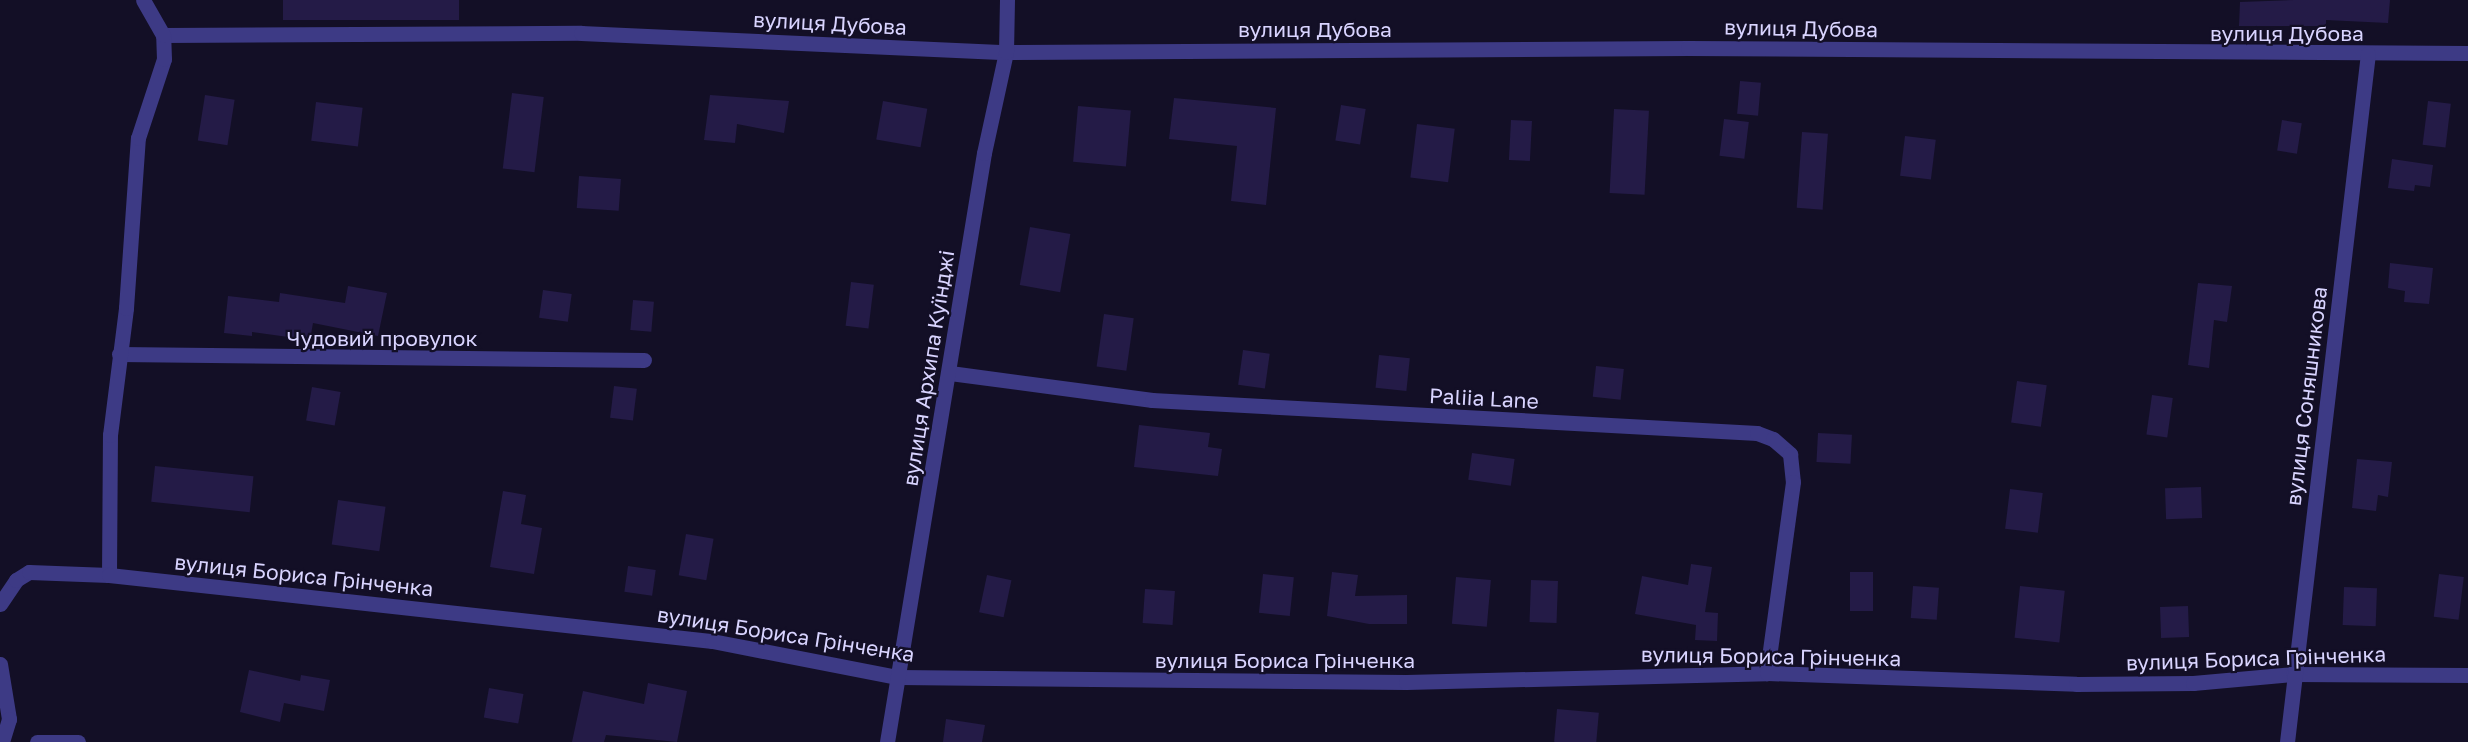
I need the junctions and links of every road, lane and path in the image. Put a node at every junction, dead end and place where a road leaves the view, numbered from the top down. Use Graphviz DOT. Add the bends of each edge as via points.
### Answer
graph roads {
  1 [pos="143,0"];
  2 [pos="1007,0"];
  3 [pos="163,35"];
  4 [pos="1006,52"];
  5 [pos="2468,53"];
  6 [pos="2368,54"];
  7 [pos="119,354"];
  8 [pos="644,360"];
  9 [pos="950,373"];
  10 [pos="109,575"];
  11 [pos="0,604"];
  12 [pos="0,664"];
  13 [pos="1767,673"];
  14 [pos="2293,674"];
  15 [pos="2468,675"];
  16 [pos="898,677"];
  17 [pos="2,742"];
  18 [pos="37,742"];
  19 [pos="78,742"];
  20 [pos="887,742"];
  21 [pos="2287,742"];
  1 -- 3 [label="street"];
  2 -- 4 [label="street, вулиця Архипа Куїнджі"];
  3 -- 4 [label="street, вулиця Дубова" via="581,33"];
  3 -- 7 [label="street" via="161,78 138,138"];
  4 -- 6 [label="street, вулиця Дубова" via="1688,48"];
  4 -- 9 [label="street, вулиця Архипа Куїнджі" via="984,153"];
  5 -- 6 [label="street, вулиця Дубова"];
  6 -- 14 [label="street, вулиця Соняшникова"];
  7 -- 8 [label="street, Чудовий провулок"];
  7 -- 10 [label="street" via="110,435"];
  9 -- 13 [label="street, Paliia Lane" via="1152,400 1757,433 1773,439 1792,459 1793,482"];
  9 -- 16 [label="street, вулиця Архипа Куїнджі"];
  10 -- 11 [label="street, вулиця Бориса Грінченка" via="29,572 16,580"];
  10 -- 16 [label="street, вулиця Бориса Грінченка" via="712,641"];
  12 -- 17 [label="street" via="9,719"];
  13 -- 14 [label="street, вулиця Бориса Грінченка" via="2076,684 2193,683"];
  13 -- 16 [label="street, вулиця Бориса Грінченка" via="1407,682"];
  14 -- 15 [label="street, вулиця Бориса Грінченка"];
  14 -- 21 [label="street, вулиця Соняшникова"];
  16 -- 20 [label="street, вулиця Архипа Куїнджі"];
  18 -- 19 [label="street"];
}
